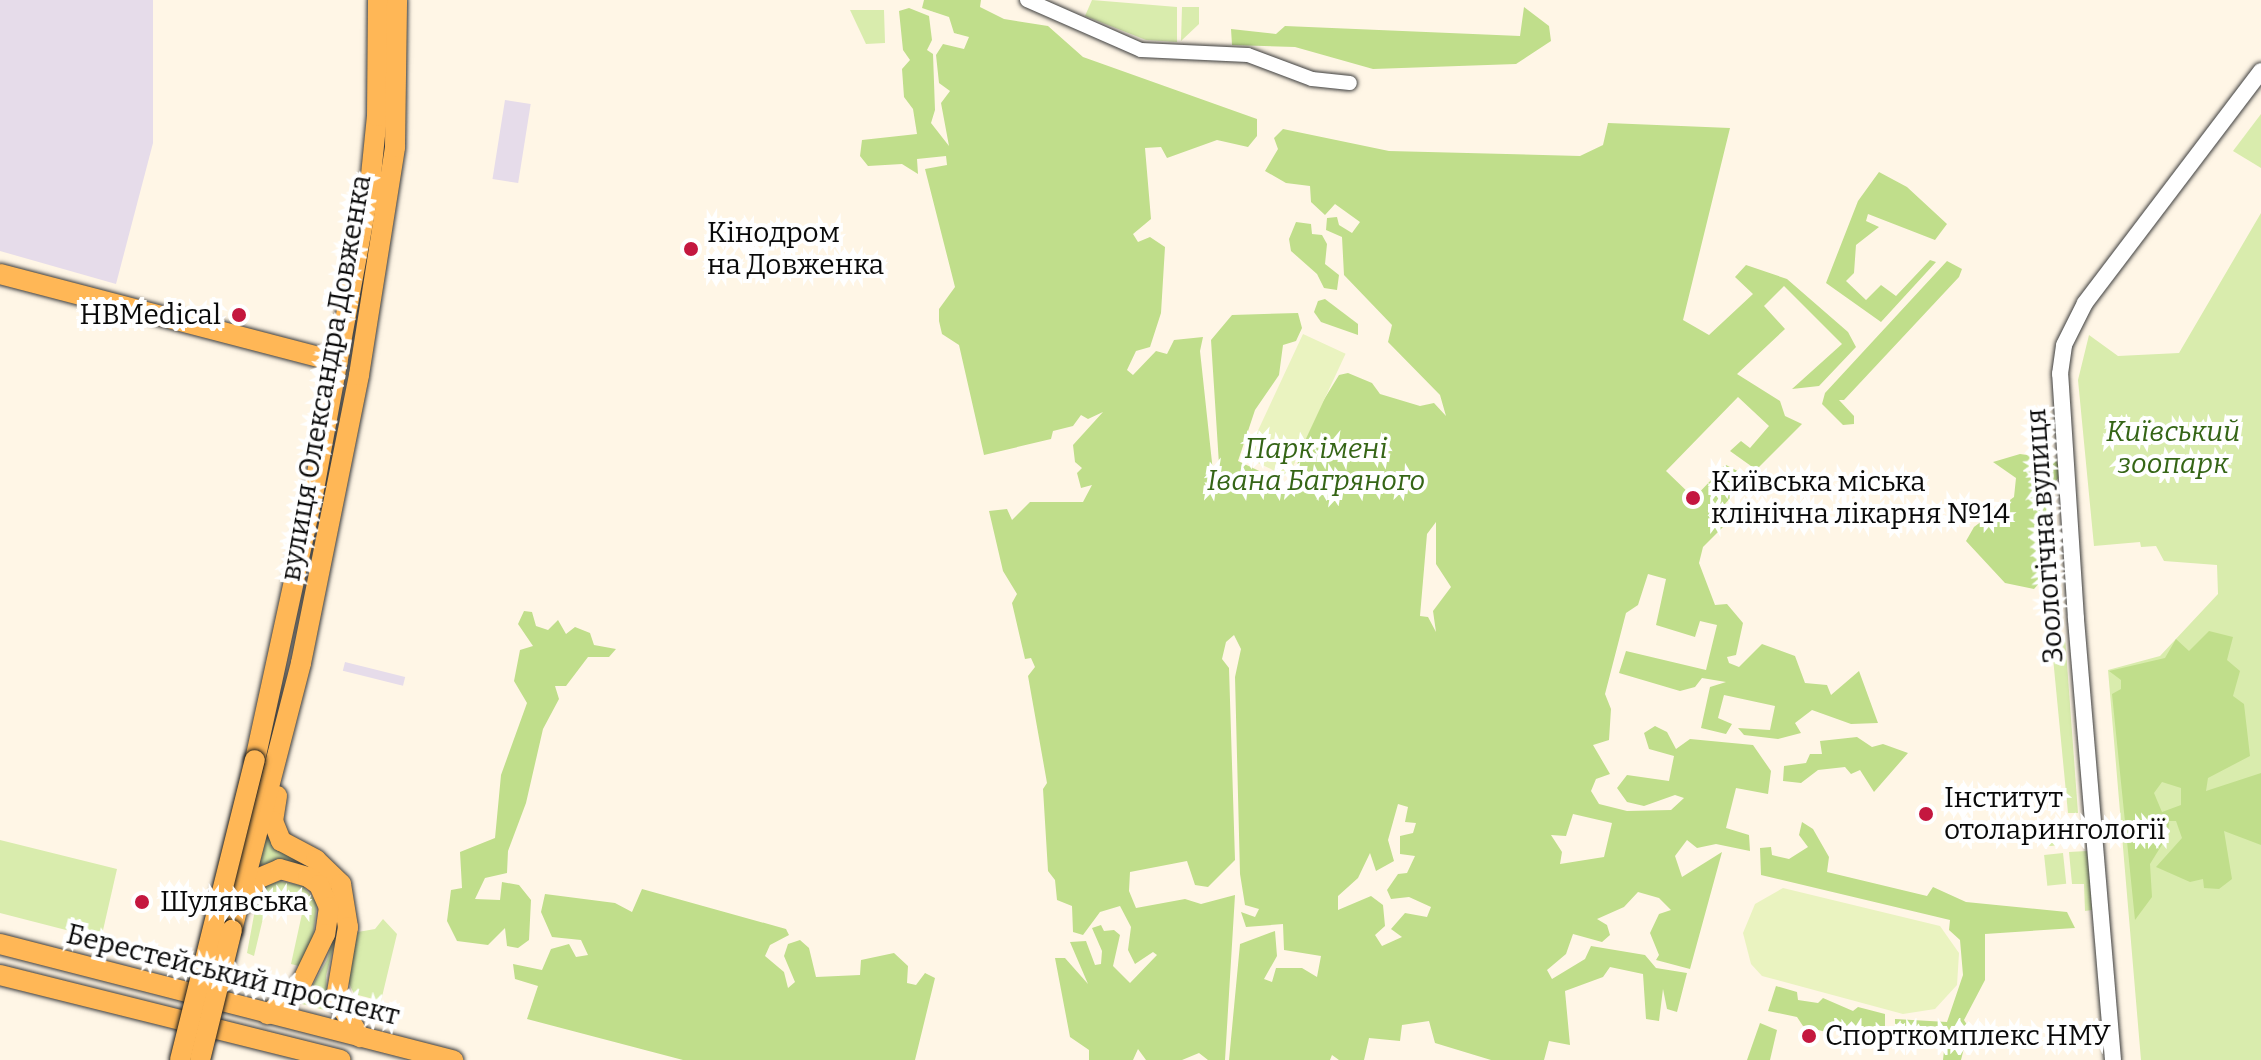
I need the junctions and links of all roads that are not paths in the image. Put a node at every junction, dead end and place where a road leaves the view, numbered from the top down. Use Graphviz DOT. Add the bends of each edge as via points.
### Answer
graph roads {
  1 [pos="378,0"];
  2 [pos="397,0"];
  3 [pos="1027,0"];
  4 [pos="2261,71"];
  5 [pos="1350,83"];
  6 [pos="0,274"];
  7 [pos="338,362"];
  8 [pos="301,663"];
  9 [pos="265,760"];
  10 [pos="232,930"];
  11 [pos="0,944"];
  12 [pos="0,975"];
  13 [pos="268,1014"];
  14 [pos="360,1037"];
  15 [pos="270,1042"];
  16 [pos="180,1060"];
  17 [pos="200,1060"];
  18 [pos="282,1060"];
  19 [pos="341,1060"];
  20 [pos="453,1060"];
  21 [pos="2113,1060"];
  1 -- 7 [label="main road, вулиця Олександра Довженка" via="374,148"];
  2 -- 8 [label="main road, вулиця Олександра Довженка" via="395,147 359,375"];
  3 -- 5 [label="street" via="1141,50 1248,55 1312,79"];
  4 -- 21 [label="street, Зоологічна вулиця" via="2085,303 2064,345 2061,387 2076,619"];
  6 -- 7 [label="main road"];
  7 -- 9 [label="main road, вулиця Олександра Довженка"];
  8 -- 9 [label="main road, вулиця Олександра Довженка"];
  8 -- 14 [label="main road" via="295,722 273,812 275,830 281,841 316,860 341,884 348,927 336,998"];
  9 -- 10 [label="main road"];
  9 -- 16 [label="main road, bridge"];
  10 -- 13 [label="main road" via="257,879 280,869 319,885 330,919 300,986"];
  10 -- 17 [label="main road, bridge"];
  11 -- 13 [label="main road, Берестейський проспект"];
  12 -- 15 [label="main road, Берестейський проспект"];
  13 -- 14 [label="main road, Берестейський проспект"];
  14 -- 20 [label="main road, Берестейський проспект"];
  15 -- 18 [label="main road"];
  15 -- 19 [label="main road, Берестейський проспект"];
}
